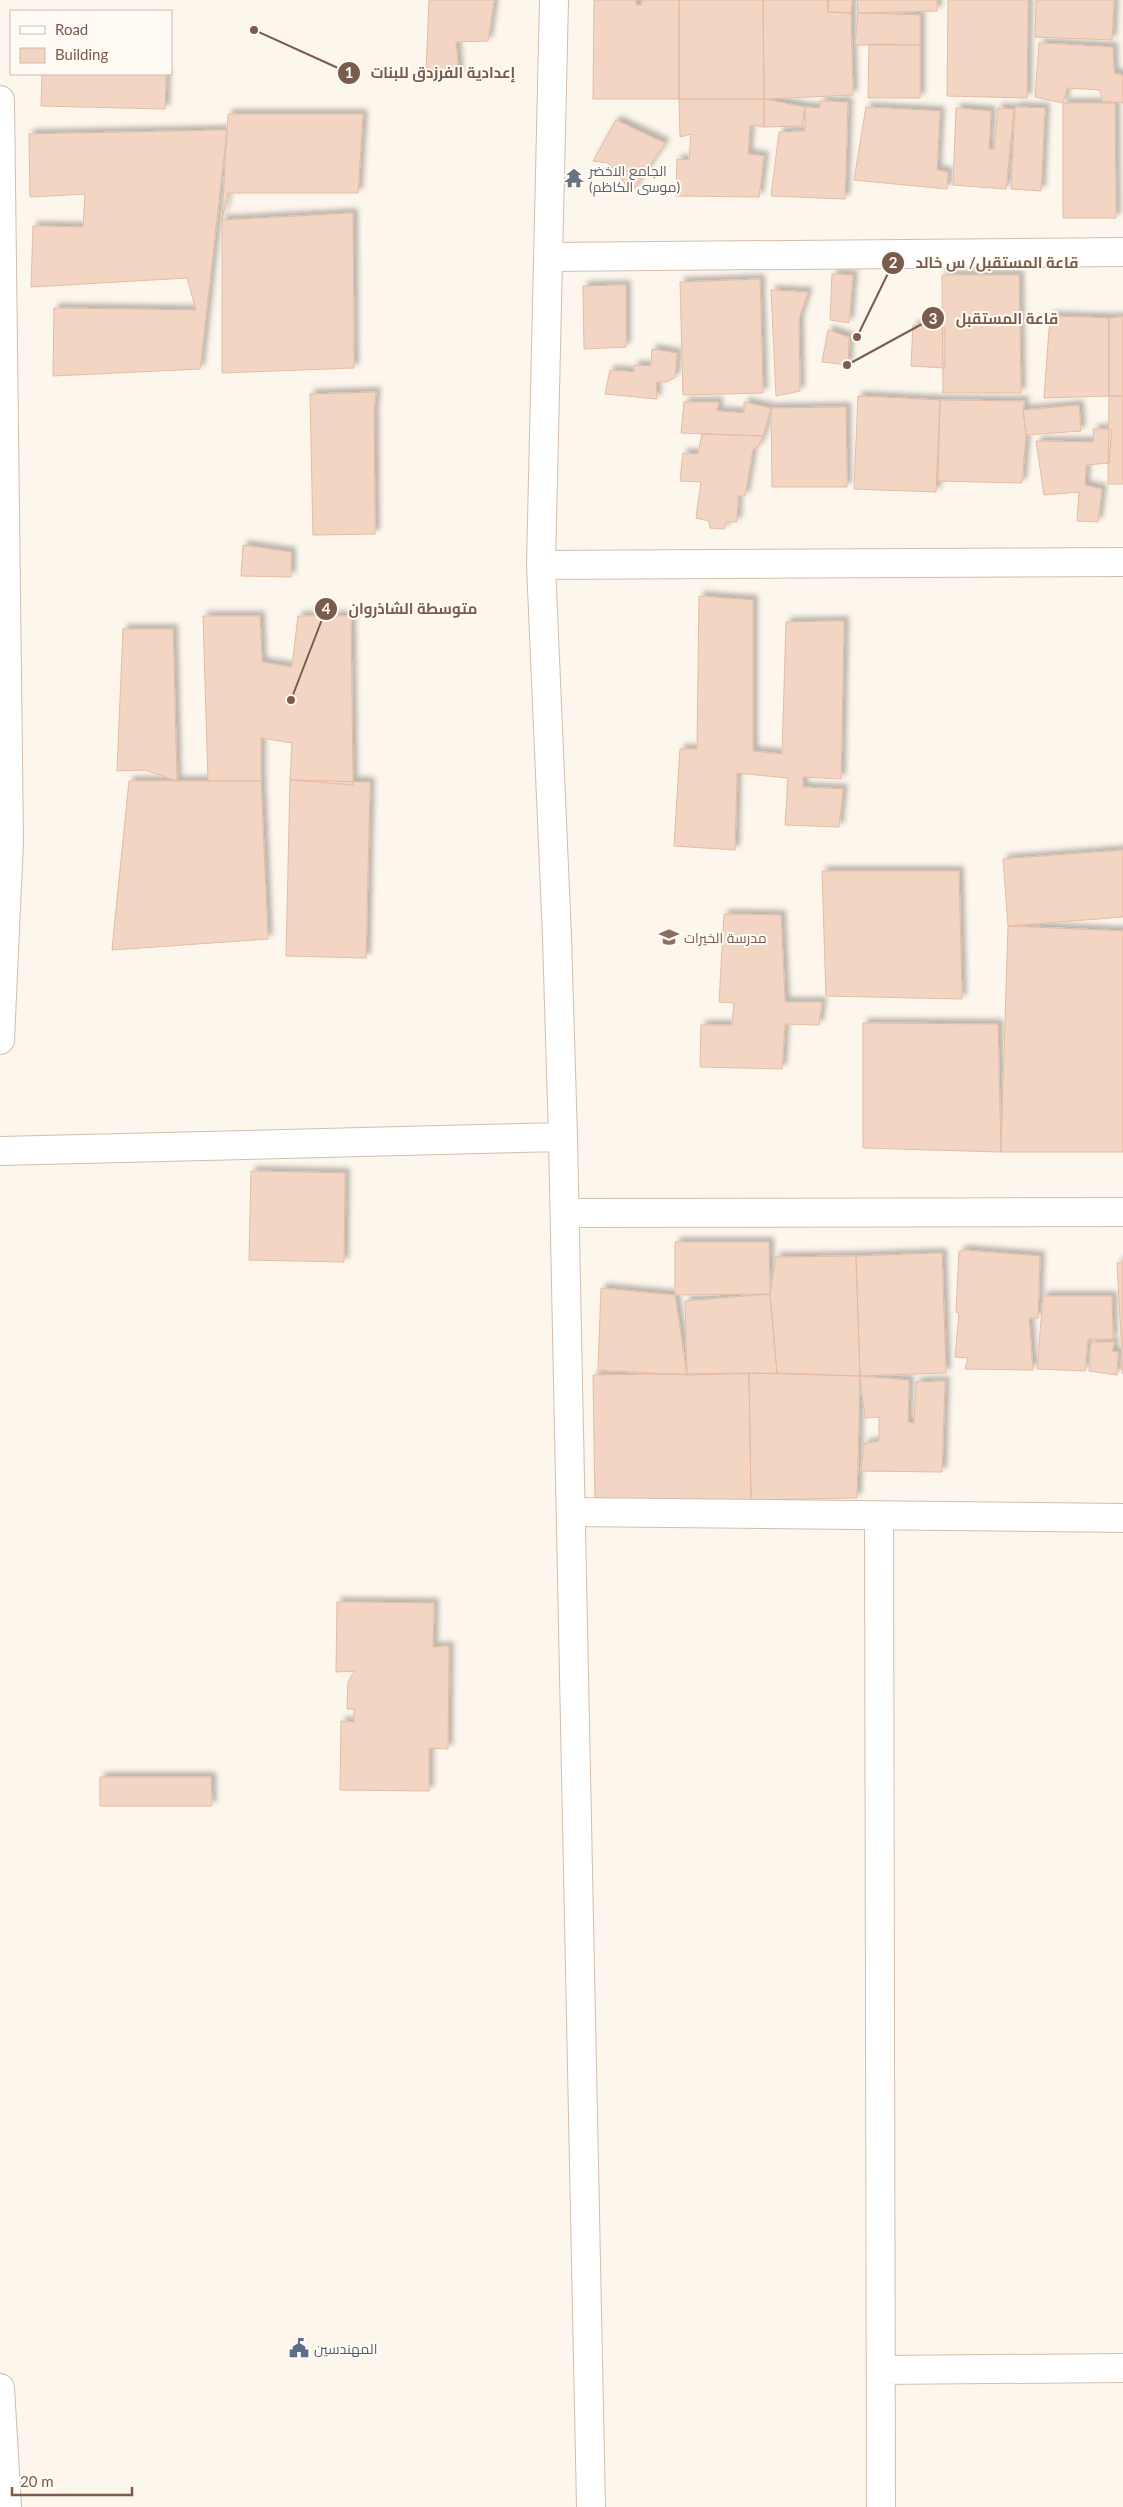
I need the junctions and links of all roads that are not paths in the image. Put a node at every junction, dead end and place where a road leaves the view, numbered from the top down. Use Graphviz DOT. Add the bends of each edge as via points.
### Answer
graph roads {
  1 [pos="554,0"];
  2 [pos="0,100"];
  3 [pos="1123,252"];
  4 [pos="548,258"];
  5 [pos="1123,562"];
  6 [pos="541,566"];
  7 [pos="4,841"];
  8 [pos="0,1040"];
  9 [pos="563,1137"];
  10 [pos="0,1151"];
  11 [pos="1123,1212"];
  12 [pos="565,1213"];
  13 [pos="571,1512"];
  14 [pos="879,1517"];
  15 [pos="1123,1518"];
  16 [pos="1123,2368"];
  17 [pos="881,2370"];
  18 [pos="0,2388"];
  19 [pos="7,2507"];
  20 [pos="591,2507"];
  21 [pos="881,2507"];
  1 -- 4 [label="street"];
  2 -- 7 [label="street"];
  3 -- 4 [label="street"];
  4 -- 6 [label="street"];
  5 -- 6 [label="street"];
  6 -- 9 [label="street"];
  7 -- 8 [label="street"];
  9 -- 10 [label="street"];
  9 -- 12 [label="street"];
  11 -- 12 [label="street"];
  12 -- 13 [label="street"];
  13 -- 14 [label="street"];
  13 -- 20 [label="street"];
  14 -- 15 [label="street"];
  14 -- 17 [label="street"];
  16 -- 17 [label="street"];
  17 -- 21 [label="street"];
  18 -- 19 [label="street"];
}
